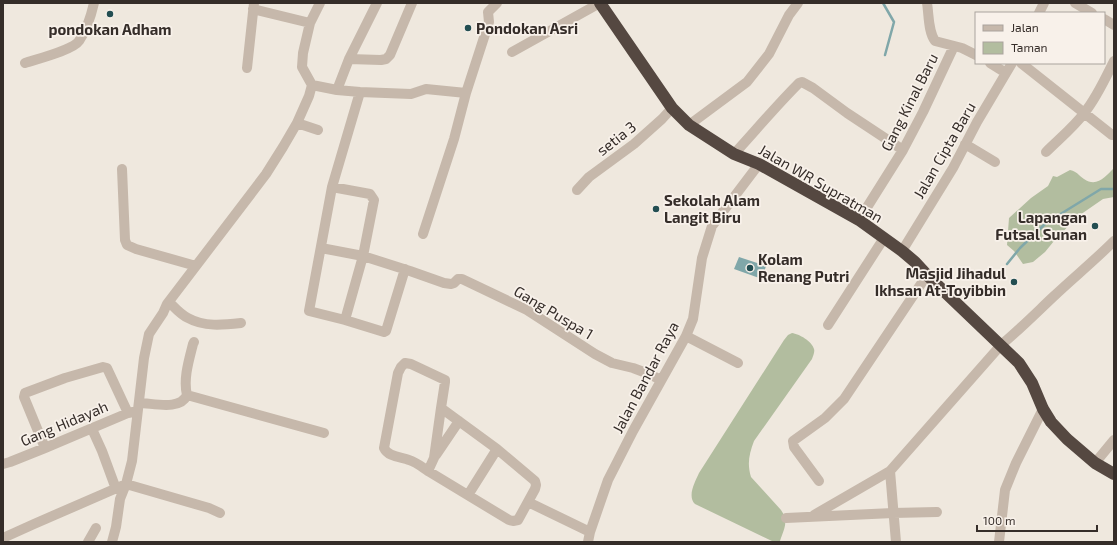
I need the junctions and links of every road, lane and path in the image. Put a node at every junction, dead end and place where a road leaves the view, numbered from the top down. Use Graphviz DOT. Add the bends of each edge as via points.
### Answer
graph roads {
  1 [pos="94,3"];
  2 [pos="320,3"];
  3 [pos="377,3"];
  4 [pos="412,3"];
  5 [pos="497,3"];
  6 [pos="600,3"];
  7 [pos="798,3"];
  8 [pos="927,3"];
  9 [pos="1044,3"];
  10 [pos="1075,3"];
  11 [pos="254,6"];
  12 [pos="1040,12"];
  13 [pos="1090,12"];
  14 [pos="1105,20"];
  15 [pos="310,23"];
  16 [pos="1114,25"];
  17 [pos="954,46"];
  18 [pos="512,52"];
  19 [pos="975,54"];
  20 [pos="349,59"];
  21 [pos="1114,61"];
  22 [pos="25,62"];
  23 [pos="992,64"];
  24 [pos="1011,64"];
  25 [pos="1022,64"];
  26 [pos="247,68"];
  27 [pos="1006,73"];
  28 [pos="312,85"];
  29 [pos="337,90"];
  30 [pos="360,92"];
  31 [pos="466,93"];
  32 [pos="672,108"];
  33 [pos="1085,112"];
  34 [pos="298,123"];
  35 [pos="689,125"];
  36 [pos="318,130"];
  37 [pos="1112,135"];
  38 [pos="965,144"];
  39 [pos="903,150"];
  40 [pos="1046,152"];
  41 [pos="734,154"];
  42 [pos="995,162"];
  43 [pos="759,164"];
  44 [pos="122,169"];
  45 [pos="332,187"];
  46 [pos="577,190"];
  47 [pos="859,220"];
  48 [pos="423,234"];
  49 [pos="884,238"];
  50 [pos="1114,241"];
  51 [pos="321,248"];
  52 [pos="902,251"];
  53 [pos="363,256"];
  54 [pos="196,266"];
  55 [pos="408,270"];
  56 [pos="927,275"];
  57 [pos="169,302"];
  58 [pos="344,320"];
  59 [pos="241,322"];
  60 [pos="828,325"];
  61 [pos="686,336"];
  62 [pos="194,342"];
  63 [pos="1001,345"];
  64 [pos="738,363"];
  65 [pos="661,380"];
  66 [pos="187,395"];
  67 [pos="441,408"];
  68 [pos="135,409"];
  69 [pos="1043,409"];
  70 [pos="459,421"];
  71 [pos="92,429"];
  72 [pos="324,433"];
  73 [pos="1114,440"];
  74 [pos="45,448"];
  75 [pos="497,449"];
  76 [pos="434,458"];
  77 [pos="1095,463"];
  78 [pos="3,464"];
  79 [pos="428,471"];
  80 [pos="890,471"];
  81 [pos="1114,474"];
  82 [pos="819,480"];
  83 [pos="126,484"];
  84 [pos="116,489"];
  85 [pos="468,495"];
  86 [pos="528,502"];
  87 [pos="220,512"];
  88 [pos="893,512"];
  89 [pos="937,512"];
  90 [pos="813,516"];
  91 [pos="786,518"];
  92 [pos="96,528"];
  93 [pos="589,537"];
  94 [pos="3,538"];
  95 [pos="88,542"];
  96 [pos="112,542"];
  97 [pos="896,542"];
  98 [pos="999,542"];
  1 -- 22 [label="street" via="89,22 79,42 63,51"];
  2 -- 15 [label="street"];
  3 -- 20 [label="street"];
  4 -- 20 [label="street" via="386,59"];
  5 -- 31 [label="street" via="488,12 489,22"];
  6 -- 18 [label="street"];
  6 -- 32 [label="highway, Jalan WR Supratman"];
  7 -- 35 [label="street" via="769,54 747,82"];
  8 -- 17 [label="street, Gang Kinal Baru" via="933,38 935,41"];
  9 -- 12 [label="street"];
  10 -- 13 [label="street"];
  11 -- 15 [label="street"];
  11 -- 26 [label="street"];
  14 -- 16 [label="street"];
  15 -- 28 [label="street" via="302,53 302,67"];
  17 -- 19 [label="street"];
  17 -- 39 [label="street, Gang Kinal Baru"];
  20 -- 29 [label="street"];
  21 -- 33 [label="street"];
  23 -- 27 [label="street"];
  24 -- 27 [label="street, Jalan Cipta Baru"];
  25 -- 33 [label="street"];
  27 -- 38 [label="street, Jalan Cipta Baru"];
  28 -- 29 [label="street"];
  28 -- 34 [label="street"];
  29 -- 30 [label="street"];
  30 -- 31 [label="street" via="411,94 426,89"];
  30 -- 45 [label="street"];
  31 -- 48 [label="street"];
  32 -- 35 [label="highway, Jalan WR Supratman"];
  32 -- 46 [label="street, setia 3" via="634,144 589,177"];
  33 -- 37 [label="street"];
  33 -- 40 [label="street"];
  34 -- 36 [label="street"];
  34 -- 54 [label="street" via="266,174"];
  35 -- 41 [label="highway, Jalan WR Supratman"];
  38 -- 42 [label="street"];
  38 -- 52 [label="street, Jalan Cipta Baru"];
  39 -- 41 [label="street" via="802,82"];
  39 -- 47 [label="street, Gang Kinal Baru"];
  41 -- 43 [label="highway, Jalan WR Supratman"];
  43 -- 47 [label="highway, Jalan WR Supratman"];
  43 -- 61 [label="street, Jalan Bandar Raya" via="712,226 702,258 693,319"];
  44 -- 54 [label="street" via="127,244"];
  45 -- 51 [label="street"];
  45 -- 53 [label="street" via="370,194 374,200"];
  47 -- 49 [label="highway, Jalan WR Supratman"];
  49 -- 52 [label="highway, Jalan WR Supratman"];
  49 -- 60 [label="street"];
  50 -- 63 [label="street"];
  51 -- 53 [label="street, Gang Puspa 1"];
  51 -- 58 [label="street" via="308,311"];
  52 -- 56 [label="highway, Jalan WR Supratman"];
  53 -- 55 [label="street, Gang Puspa 1"];
  53 -- 58 [label="street"];
  54 -- 57 [label="street"];
  55 -- 58 [label="street" via="386,331 380,332"];
  55 -- 65 [label="street, Gang Puspa 1" via="444,283 451,284 462,279 527,310 612,363"];
  56 -- 63 [label="highway, Jalan WR Supratman"];
  56 -- 82 [label="street" via="844,399 793,441 794,447"];
  57 -- 59 [label="street" via="187,318 201,324"];
  57 -- 68 [label="street" via="149,334"];
  61 -- 64 [label="street"];
  61 -- 65 [label="street, Jalan Bandar Raya"];
  62 -- 66 [label="street" via="185,388"];
  63 -- 69 [label="highway, Jalan WR Supratman" via="1019,363 1032,382"];
  63 -- 80 [label="street"];
  65 -- 93 [label="street, Jalan Bandar Raya" via="608,480"];
  66 -- 68 [label="street" via="182,402 170,406"];
  66 -- 72 [label="street"];
  67 -- 70 [label="street"];
  67 -- 76 [label="street"];
  67 -- 79 [label="street" via="445,380 405,363 398,373 384,448 389,454 409,460"];
  68 -- 71 [label="street, Gang Hidayah"];
  68 -- 74 [label="street" via="107,368 103,367 25,393 24,397"];
  68 -- 83 [label="street" via="132,461"];
  69 -- 77 [label="highway, Jalan WR Supratman" via="1067,439"];
  69 -- 98 [label="street" via="1005,490"];
  70 -- 75 [label="street"];
  70 -- 76 [label="street"];
  71 -- 74 [label="street, Gang Hidayah"];
  71 -- 84 [label="street"];
  73 -- 77 [label="street"];
  74 -- 78 [label="street, Gang Hidayah"];
  75 -- 85 [label="street"];
  75 -- 86 [label="street" via="535,481 536,489"];
  76 -- 79 [label="street"];
  77 -- 81 [label="highway, Jalan WR Supratman"];
  79 -- 85 [label="street"];
  80 -- 88 [label="street"];
  80 -- 90 [label="street"];
  83 -- 84 [label="street"];
  83 -- 87 [label="street"];
  83 -- 96 [label="street" via="120,499"];
  84 -- 94 [label="street"];
  85 -- 86 [label="street" via="513,521 518,520"];
  86 -- 93 [label="street"];
  88 -- 89 [label="street"];
  88 -- 90 [label="street"];
  88 -- 97 [label="street"];
  90 -- 91 [label="street"];
  92 -- 95 [label="street"];
}
